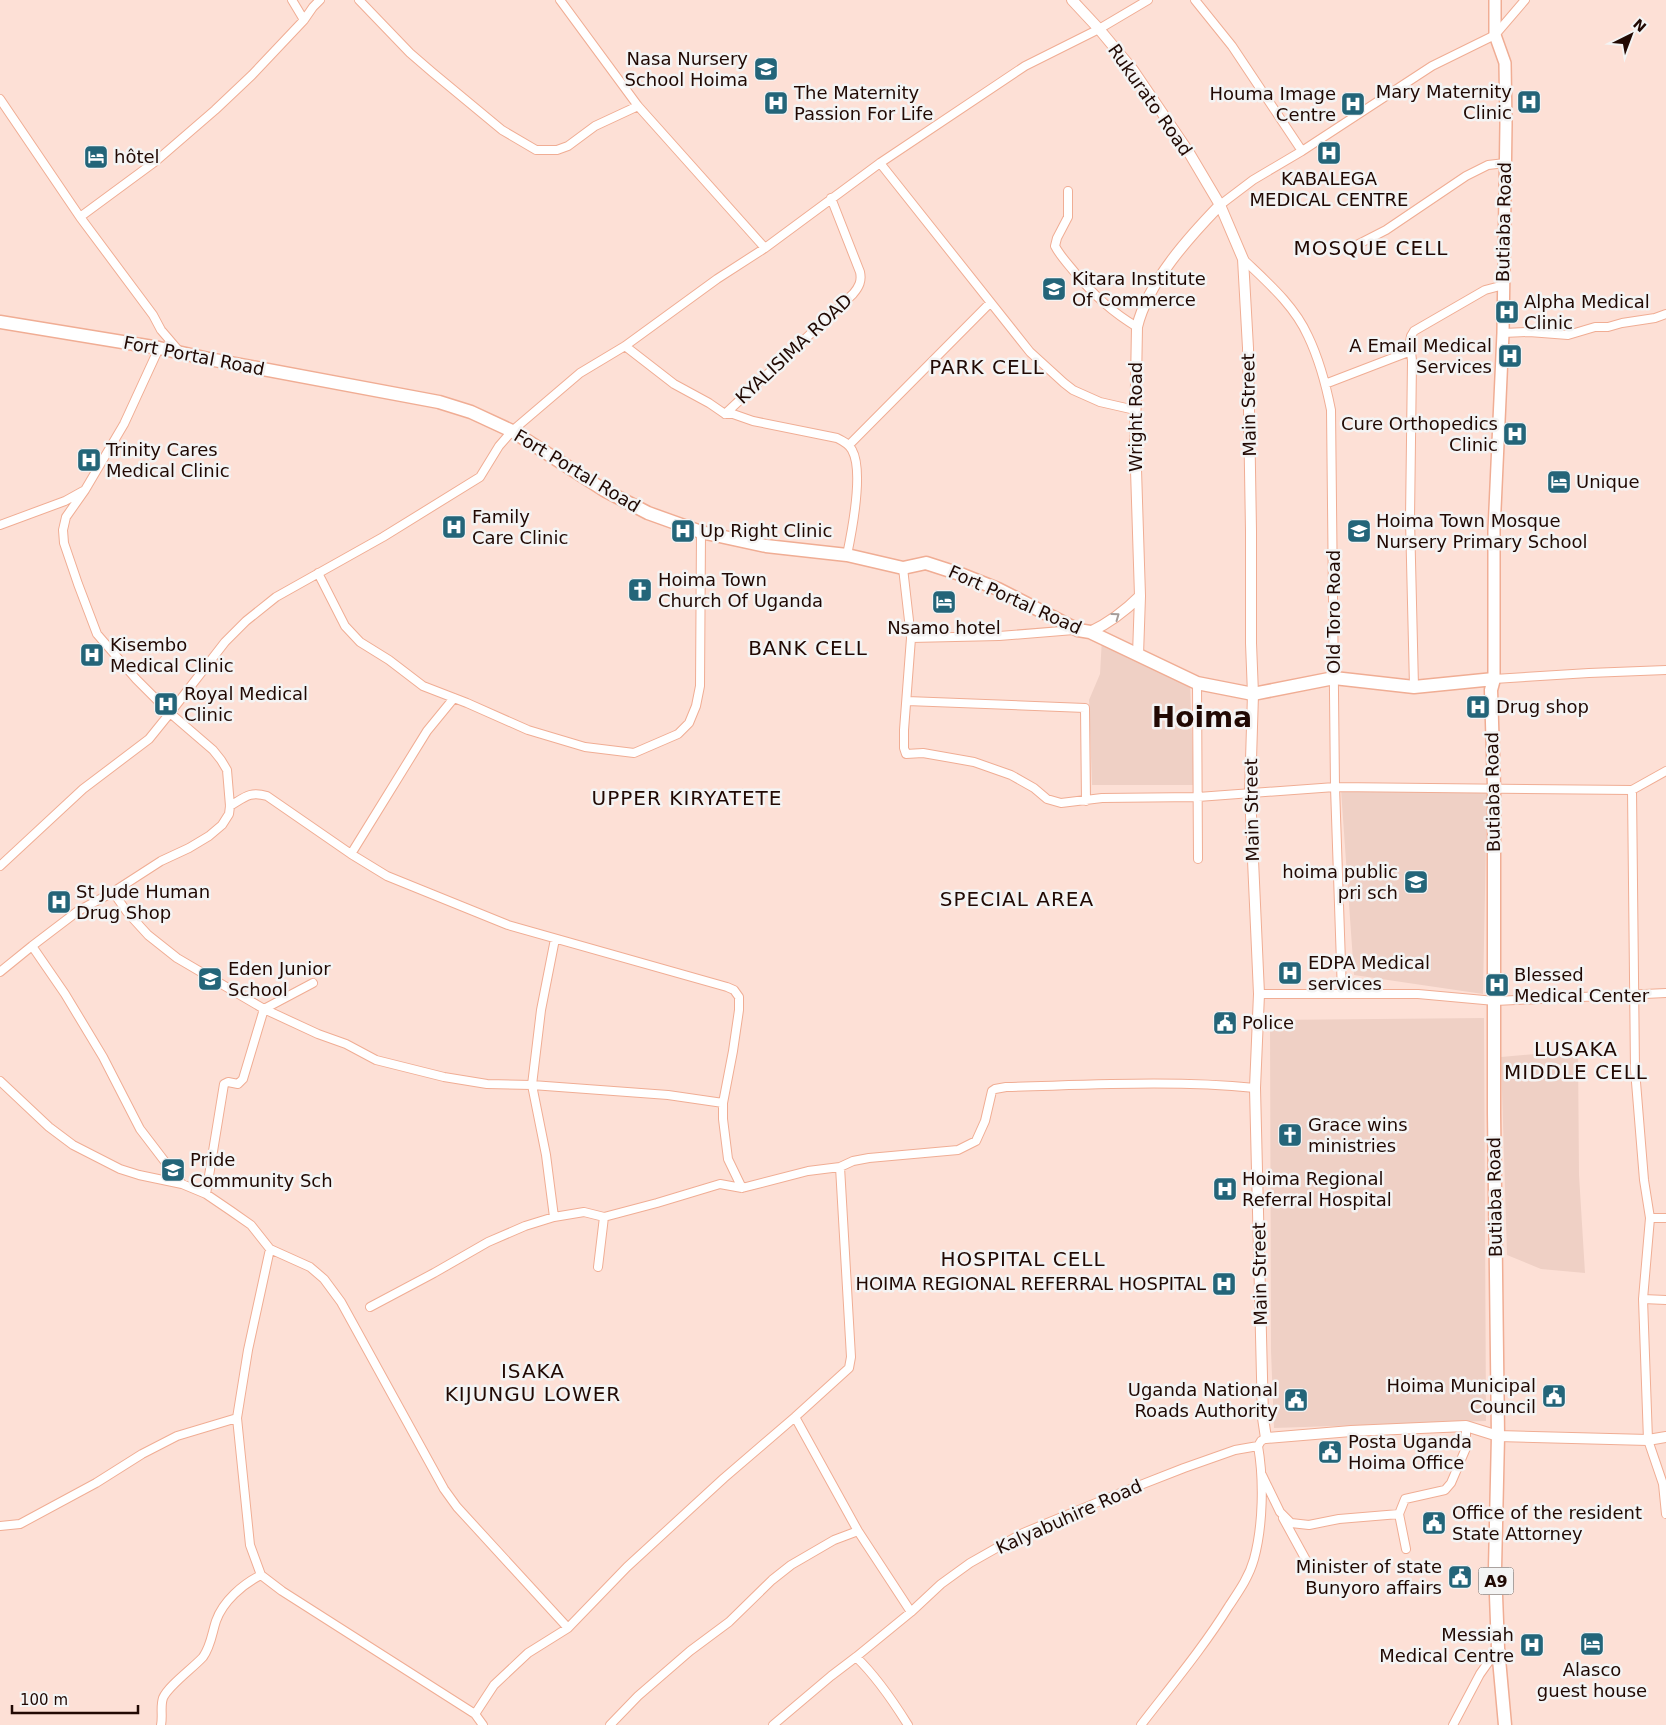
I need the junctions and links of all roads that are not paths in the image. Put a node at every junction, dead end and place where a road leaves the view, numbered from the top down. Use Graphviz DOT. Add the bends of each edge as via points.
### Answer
graph roads {
  1 [pos="292,0"];
  2 [pos="320,0"];
  3 [pos="359,0"];
  4 [pos="560,0"];
  5 [pos="1072,0"];
  6 [pos="1148,0"];
  7 [pos="1195,0"];
  8 [pos="1496,0"];
  9 [pos="1526,0"];
  10 [pos="304,20"];
  11 [pos="1099,28"];
  12 [pos="1495,35"];
  13 [pos="0,99"];
  14 [pos="638,106"];
  15 [pos="1302,151"];
  16 [pos="880,163"];
  17 [pos="1505,163"];
  18 [pos="1068,191"];
  19 [pos="831,198"];
  20 [pos="1220,205"];
  21 [pos="80,217"];
  22 [pos="765,248"];
  23 [pos="1347,250"];
  24 [pos="1243,259"];
  25 [pos="1504,284"];
  26 [pos="990,303"];
  27 [pos="1666,314"];
  28 [pos="0,322"];
  29 [pos="1137,327"];
  30 [pos="1503,334"];
  31 [pos="625,346"];
  32 [pos="159,348"];
  33 [pos="1410,351"];
  34 [pos="181,353"];
  35 [pos="1325,384"];
  36 [pos="1135,410"];
  37 [pos="725,414"];
  38 [pos="512,431"];
  39 [pos="849,445"];
  40 [pos="85,490"];
  41 [pos="0,525"];
  42 [pos="700,532"];
  43 [pos="847,554"];
  44 [pos="904,568"];
  45 [pos="318,573"];
  46 [pos="1140,596"];
  47 [pos="1084,631"];
  48 [pos="911,638"];
  49 [pos="1138,655"];
  50 [pos="1666,670"];
  51 [pos="1334,678"];
  52 [pos="1494,679"];
  53 [pos="1198,683"];
  54 [pos="1414,687"];
  55 [pos="1253,694"];
  56 [pos="454,698"];
  57 [pos="907,700"];
  58 [pos="170,713"];
  59 [pos="1666,771"];
  60 [pos="1335,787"];
  61 [pos="1494,787"];
  62 [pos="1632,790"];
  63 [pos="1250,793"];
  64 [pos="1198,797"];
  65 [pos="1086,801"];
  66 [pos="230,806"];
  67 [pos="351,854"];
  68 [pos="1198,858"];
  69 [pos="0,866"];
  70 [pos="113,892"];
  71 [pos="555,939"];
  72 [pos="32,946"];
  73 [pos="0,972"];
  74 [pos="313,984"];
  75 [pos="1342,993"];
  76 [pos="1666,993"];
  77 [pos="1259,994"];
  78 [pos="1634,995"];
  79 [pos="1495,1001"];
  80 [pos="264,1009"];
  81 [pos="0,1081"];
  82 [pos="532,1085"];
  83 [pos="1256,1088"];
  84 [pos="723,1103"];
  85 [pos="840,1167"];
  86 [pos="182,1184"];
  87 [pos="742,1188"];
  88 [pos="206,1194"];
  89 [pos="554,1217"];
  90 [pos="604,1217"];
  91 [pos="1650,1218"];
  92 [pos="1666,1218"];
  93 [pos="270,1249"];
  94 [pos="598,1267"];
  95 [pos="1643,1299"];
  96 [pos="1666,1300"];
  97 [pos="370,1307"];
  98 [pos="795,1417"];
  99 [pos="237,1418"];
  100 [pos="1466,1426"];
  101 [pos="1498,1436"];
  102 [pos="1666,1437"];
  103 [pos="1266,1438"];
  104 [pos="1648,1440"];
  105 [pos="1258,1446"];
  106 [pos="1262,1473"];
  107 [pos="1280,1512"];
  108 [pos="1399,1514"];
  109 [pos="1666,1514"];
  110 [pos="0,1526"];
  111 [pos="858,1531"];
  112 [pos="1406,1549"];
  113 [pos="1306,1560"];
  114 [pos="261,1575"];
  115 [pos="911,1612"];
  116 [pos="568,1628"];
  117 [pos="1498,1648"];
  118 [pos="856,1658"];
  119 [pos="475,1714"];
  120 [pos="161,1725"];
  121 [pos="483,1725"];
  122 [pos="610,1725"];
  123 [pos="774,1725"];
  124 [pos="908,1725"];
  125 [pos="1141,1725"];
  126 [pos="1453,1725"];
  127 [pos="1505,1725"];
  1 -- 10 [label="street"];
  2 -- 10 [label="street"];
  3 -- 14 [label="street" via="432,72 502,130 536,150 568,146 595,126"];
  4 -- 14 [label="street"];
  5 -- 11 [label="street, Rukurato Road"];
  6 -- 11 [label="street"];
  7 -- 15 [label="street" via="1232,46"];
  8 -- 12 [label="main road, Butiaba Road"];
  9 -- 12 [label="street"];
  10 -- 21 [label="street" via="252,75 156,161"];
  11 -- 16 [label="street" via="1025,66"];
  11 -- 20 [label="street, Rukurato Road" via="1133,70"];
  12 -- 15 [label="street" via="1432,66"];
  12 -- 17 [label="main road, Butiaba Road" via="1505,62"];
  13 -- 21 [label="street"];
  14 -- 22 [label="street"];
  15 -- 20 [label="street" via="1253,180"];
  16 -- 19 [label="street"];
  16 -- 26 [label="street"];
  17 -- 23 [label="street" via="1488,165 1466,176 1386,230"];
  17 -- 25 [label="main road, Butiaba Road"];
  18 -- 29 [label="street" via="1068,217 1055,246 1102,302"];
  19 -- 22 [label="street"];
  19 -- 37 [label="street, KYALISIMA ROAD" via="860,272 858,288"];
  20 -- 24 [label="street, Main Street"];
  20 -- 29 [label="street, Wright Road" via="1182,245 1147,301"];
  21 -- 34 [label="street"];
  22 -- 31 [label="street"];
  24 -- 35 [label="street, Old Toro Road" via="1275,290 1299,320"];
  24 -- 55 [label="street, Main Street" via="1248,358"];
  25 -- 30 [label="main road, Butiaba Road"];
  25 -- 33 [label="street" via="1485,290 1414,331 1410,338"];
  26 -- 36 [label="street" via="1030,352 1073,390 1100,402"];
  26 -- 39 [label="street"];
  27 -- 30 [label="street" via="1568,335"];
  28 -- 32 [label="main road, Fort Portal Road"];
  29 -- 36 [label="street, Wright Road"];
  30 -- 52 [label="main road, Butiaba Road" via="1494,531"];
  31 -- 37 [label="street" via="674,384"];
  31 -- 38 [label="street" via="580,373"];
  32 -- 34 [label="main road, Fort Portal Road"];
  32 -- 40 [label="street" via="124,424"];
  33 -- 35 [label="street"];
  33 -- 54 [label="street"];
  34 -- 38 [label="main road, Fort Portal Road" via="439,402 471,412"];
  35 -- 51 [label="street, Old Toro Road" via="1331,410"];
  36 -- 46 [label="street, Wright Road"];
  37 -- 39 [label="street" via="837,438"];
  38 -- 42 [label="main road, Fort Portal Road" via="604,490 648,513"];
  38 -- 45 [label="street" via="480,477 384,537"];
  39 -- 43 [label="street" via="855,459 857,483"];
  40 -- 41 [label="street" via="65,501"];
  40 -- 58 [label="street" via="66,517 62,530 97,634"];
  42 -- 43 [label="main road, Fort Portal Road" via="766,546"];
  42 -- 56 [label="street" via="700,686 689,723 678,734 634,754 585,746 528,730"];
  43 -- 44 [label="main road, Fort Portal Road"];
  44 -- 47 [label="main road, Fort Portal Road" via="926,562 963,574"];
  44 -- 48 [label="street"];
  45 -- 56 [label="street" via="345,626 360,642 423,686"];
  45 -- 58 [label="street" via="276,597 246,621 225,642"];
  47 -- 46 [label="street, one-way" via="1104,626"];
  46 -- 49 [label="street, Wright Road"];
  47 -- 48 [label="street"];
  47 -- 49 [label="main road, Fort Portal Road"];
  48 -- 57 [label="street"];
  49 -- 53 [label="main road, Fort Portal Road"];
  50 -- 52 [label="street"];
  51 -- 54 [label="main road"];
  51 -- 55 [label="main road"];
  51 -- 60 [label="street, Old Toro Road"];
  52 -- 54 [label="main road"];
  52 -- 61 [label="main road, Butiaba Road" via="1491,690"];
  53 -- 55 [label="main road, Fort Portal Road"];
  53 -- 64 [label="street"];
  55 -- 63 [label="street, Main Street"];
  56 -- 67 [label="street" via="423,738"];
  57 -- 65 [label="street" via="906,754 923,753 974,762 1011,775 1047,799 1061,803"];
  57 -- 65 [label="street" via="1085,708"];
  58 -- 66 [label="street" via="222,760 227,770"];
  58 -- 69 [label="street" via="149,739 83,788"];
  59 -- 62 [label="street"];
  60 -- 61 [label="street"];
  60 -- 63 [label="street"];
  60 -- 75 [label="street, Old Toro Road"];
  61 -- 62 [label="street"];
  61 -- 79 [label="main road, Butiaba Road"];
  62 -- 78 [label="street"];
  63 -- 64 [label="street"];
  63 -- 77 [label="street, Main Street"];
  64 -- 65 [label="street"];
  64 -- 68 [label="street"];
  66 -- 67 [label="street" via="249,794 267,796"];
  66 -- 70 [label="street" via="222,825 209,836 161,861"];
  67 -- 71 [label="street" via="387,876 508,925"];
  70 -- 72 [label="street" via="78,911"];
  70 -- 80 [label="street" via="155,941 177,958"];
  71 -- 82 [label="street"];
  71 -- 84 [label="street" via="734,990 739,997 739,1010"];
  72 -- 73 [label="street"];
  72 -- 86 [label="street" via="103,1057 140,1128"];
  74 -- 80 [label="street"];
  75 -- 77 [label="street"];
  75 -- 79 [label="street" via="1418,994"];
  76 -- 78 [label="street"];
  77 -- 83 [label="street, Main Street"];
  78 -- 79 [label="street"];
  78 -- 91 [label="street" via="1634,1070"];
  79 -- 101 [label="main road, Butiaba Road"];
  80 -- 82 [label="street" via="376,1060 487,1084"];
  80 -- 88 [label="street" via="243,1079 238,1084 224,1084"];
  81 -- 86 [label="street" via="73,1145 120,1169"];
  82 -- 84 [label="street" via="668,1095"];
  82 -- 89 [label="street"];
  83 -- 85 [label="street" via="1150,1083 995,1089 990,1094 985,1121 976,1141 958,1150 869,1158"];
  83 -- 103 [label="street, Main Street"];
  84 -- 87 [label="street" via="728,1159"];
  85 -- 87 [label="street" via="808,1171"];
  85 -- 98 [label="street" via="851,1363"];
  86 -- 88 [label="street"];
  87 -- 90 [label="street" via="720,1184"];
  88 -- 93 [label="street" via="251,1224"];
  89 -- 90 [label="street" via="584,1212"];
  89 -- 97 [label="street" via="488,1242"];
  90 -- 94 [label="street"];
  91 -- 92 [label="street"];
  91 -- 95 [label="street"];
  93 -- 99 [label="street"];
  93 -- 116 [label="street" via="310,1267 324,1279 341,1302 453,1501"];
  95 -- 96 [label="street"];
  95 -- 104 [label="street"];
  98 -- 111 [label="street"];
  98 -- 116 [label="street" via="627,1567"];
  99 -- 110 [label="street" via="177,1436 20,1524"];
  99 -- 114 [label="street" via="250,1545"];
  100 -- 101 [label="street"];
  100 -- 103 [label="street"];
  100 -- 108 [label="street" via="1466,1448 1451,1483 1445,1490 1405,1499"];
  101 -- 104 [label="street"];
  101 -- 117 [label="main road, A9" via="1495,1569"];
  102 -- 104 [label="street"];
  103 -- 105 [label="street"];
  104 -- 109 [label="street" via="1663,1484"];
  105 -- 106 [label="street"];
  105 -- 115 [label="street, Kalyabuhire Road" via="1235,1450 1184,1468 1023,1533 970,1563"];
  106 -- 107 [label="street"];
  106 -- 125 [label="street" via="1259,1536 1246,1580 1210,1637"];
  107 -- 108 [label="street" via="1292,1522 1308,1526 1339,1519"];
  107 -- 113 [label="street"];
  108 -- 112 [label="street"];
  111 -- 115 [label="street"];
  111 -- 122 [label="street" via="834,1540 772,1580 729,1622 638,1696"];
  114 -- 119 [label="street" via="282,1592"];
  114 -- 120 [label="street" via="246,1583 222,1608 206,1653 166,1694 161,1706"];
  115 -- 118 [label="street, Kalyabuhire Road"];
  116 -- 119 [label="street" via="528,1653 494,1685"];
  117 -- 126 [label="street"];
  117 -- 127 [label="main road, A9"];
  118 -- 123 [label="street, Kalyabuhire Road"];
  118 -- 124 [label="street" via="869,1670"];
  119 -- 121 [label="street"];
}
